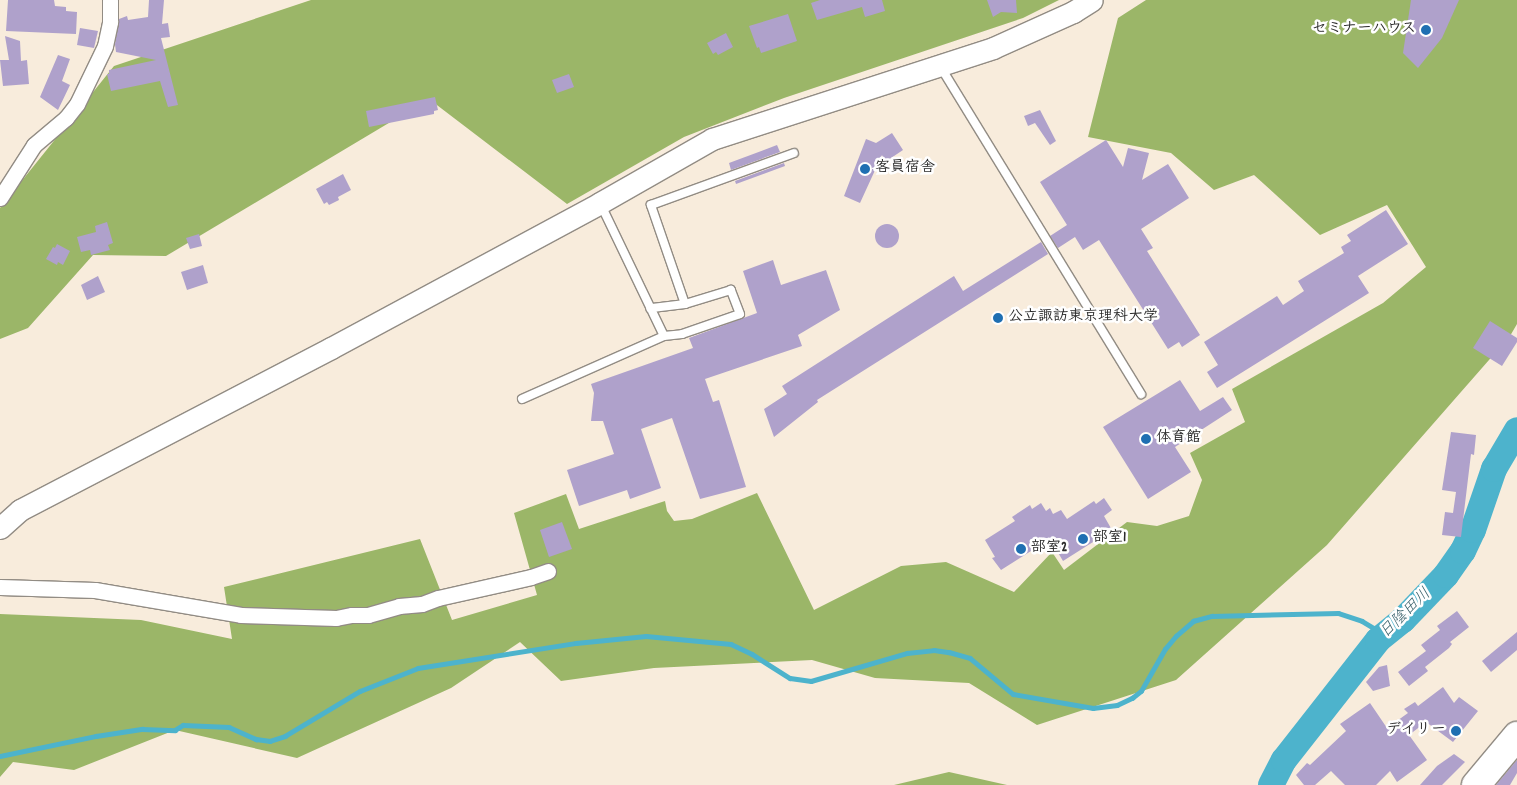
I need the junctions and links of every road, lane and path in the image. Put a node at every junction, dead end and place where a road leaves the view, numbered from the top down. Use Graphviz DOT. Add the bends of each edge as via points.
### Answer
graph roads {
  1 [pos="110,0"];
  2 [pos="1092,0"];
  3 [pos="939,64"];
  4 [pos="794,153"];
  5 [pos="0,198"];
  6 [pos="600,203"];
  7 [pos="684,304"];
  8 [pos="650,308"];
  9 [pos="664,336"];
  10 [pos="1141,394"];
  11 [pos="522,399"];
  12 [pos="0,528"];
  13 [pos="548,571"];
  14 [pos="0,587"];
  15 [pos="1517,736"];
  16 [pos="1476,785"];
  1 -- 5 [label="street" via="105,46 77,104 66,118 34,145"];
  2 -- 3 [label="street" via="1073,12 993,48"];
  3 -- 6 [label="street" via="712,139"];
  3 -- 10 [label="lane"];
  4 -- 7 [label="lane" via="651,205"];
  6 -- 8 [label="lane"];
  6 -- 12 [label="street" via="20,510"];
  7 -- 8 [label="lane"];
  7 -- 9 [label="lane" via="731,290 740,314 682,334"];
  8 -- 9 [label="lane"];
  9 -- 11 [label="lane"];
  13 -- 14 [label="street" via="368,616 336,618 241,615 95,590"];
  15 -- 16 [label="highway"];
}
